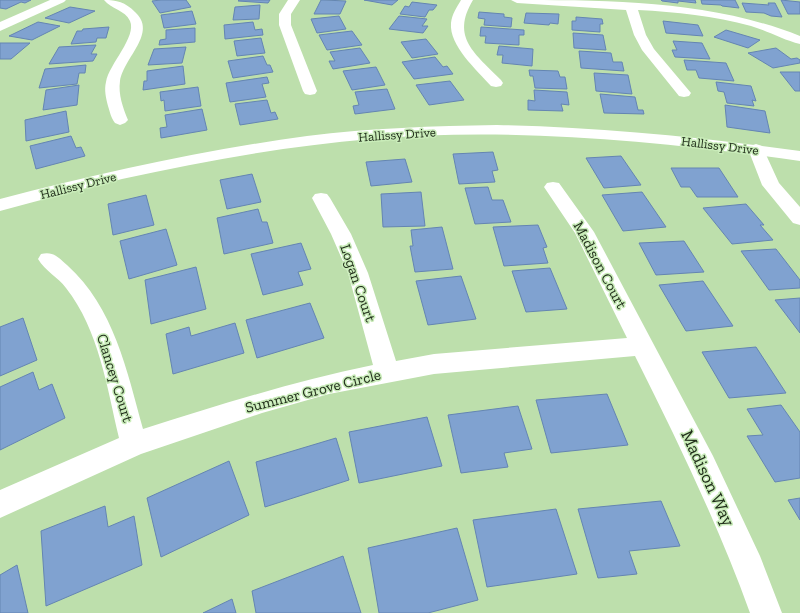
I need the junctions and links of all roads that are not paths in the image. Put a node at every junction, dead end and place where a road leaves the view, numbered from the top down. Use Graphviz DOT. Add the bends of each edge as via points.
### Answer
graph roads {
  1 [pos="60,0"];
  2 [pos="110,0"];
  3 [pos="294,0"];
  4 [pos="467,0"];
  5 [pos="517,0"];
  6 [pos="631,6"];
  7 [pos="0,27"];
  8 [pos="800,30"];
  9 [pos="788,34"];
  10 [pos="800,40"];
  11 [pos="496,83"];
  12 [pos="310,92"];
  13 [pos="684,93"];
  14 [pos="120,120"];
  15 [pos="756,149"];
  16 [pos="800,156"];
  17 [pos="553,187"];
  18 [pos="320,198"];
  19 [pos="0,205"];
  20 [pos="800,219"];
  21 [pos="48,259"];
  22 [pos="642,346"];
  23 [pos="387,372"];
  24 [pos="134,444"];
  25 [pos="0,504"];
  26 [pos="766,613"];
  1 -- 7 [label="street"];
  2 -- 14 [label="street" via="132,13 138,23 137,34 121,59 114,77 112,94"];
  3 -- 12 [label="street" via="287,9 284,20"];
  4 -- 11 [label="street" via="456,20 457,33 465,48"];
  5 -- 6 [label="street"];
  6 -- 9 [label="street" via="735,18"];
  6 -- 13 [label="street" via="640,35 648,50"];
  8 -- 9 [label="street"];
  9 -- 10 [label="street"];
  15 -- 16 [label="street, Hallissy Drive"];
  15 -- 19 [label="street, Hallissy Drive" via="632,135 543,131 457,130 367,135 271,146 186,160 81,183"];
  15 -- 20 [label="street" via="771,186"];
  17 -- 22 [label="street, Madison Court" via="584,232"];
  18 -- 23 [label="street, Logan Court" via="341,234 358,273"];
  21 -- 24 [label="street, Clancey Court" via="73,282 91,310 108,346"];
  22 -- 23 [label="street, Summer Grove Circle" via="481,359"];
  22 -- 26 [label="street, Madison Way" via="703,465 749,567"];
  23 -- 24 [label="street, Summer Grove Circle" via="262,402"];
  24 -- 25 [label="street, Summer Grove Circle"];
}
